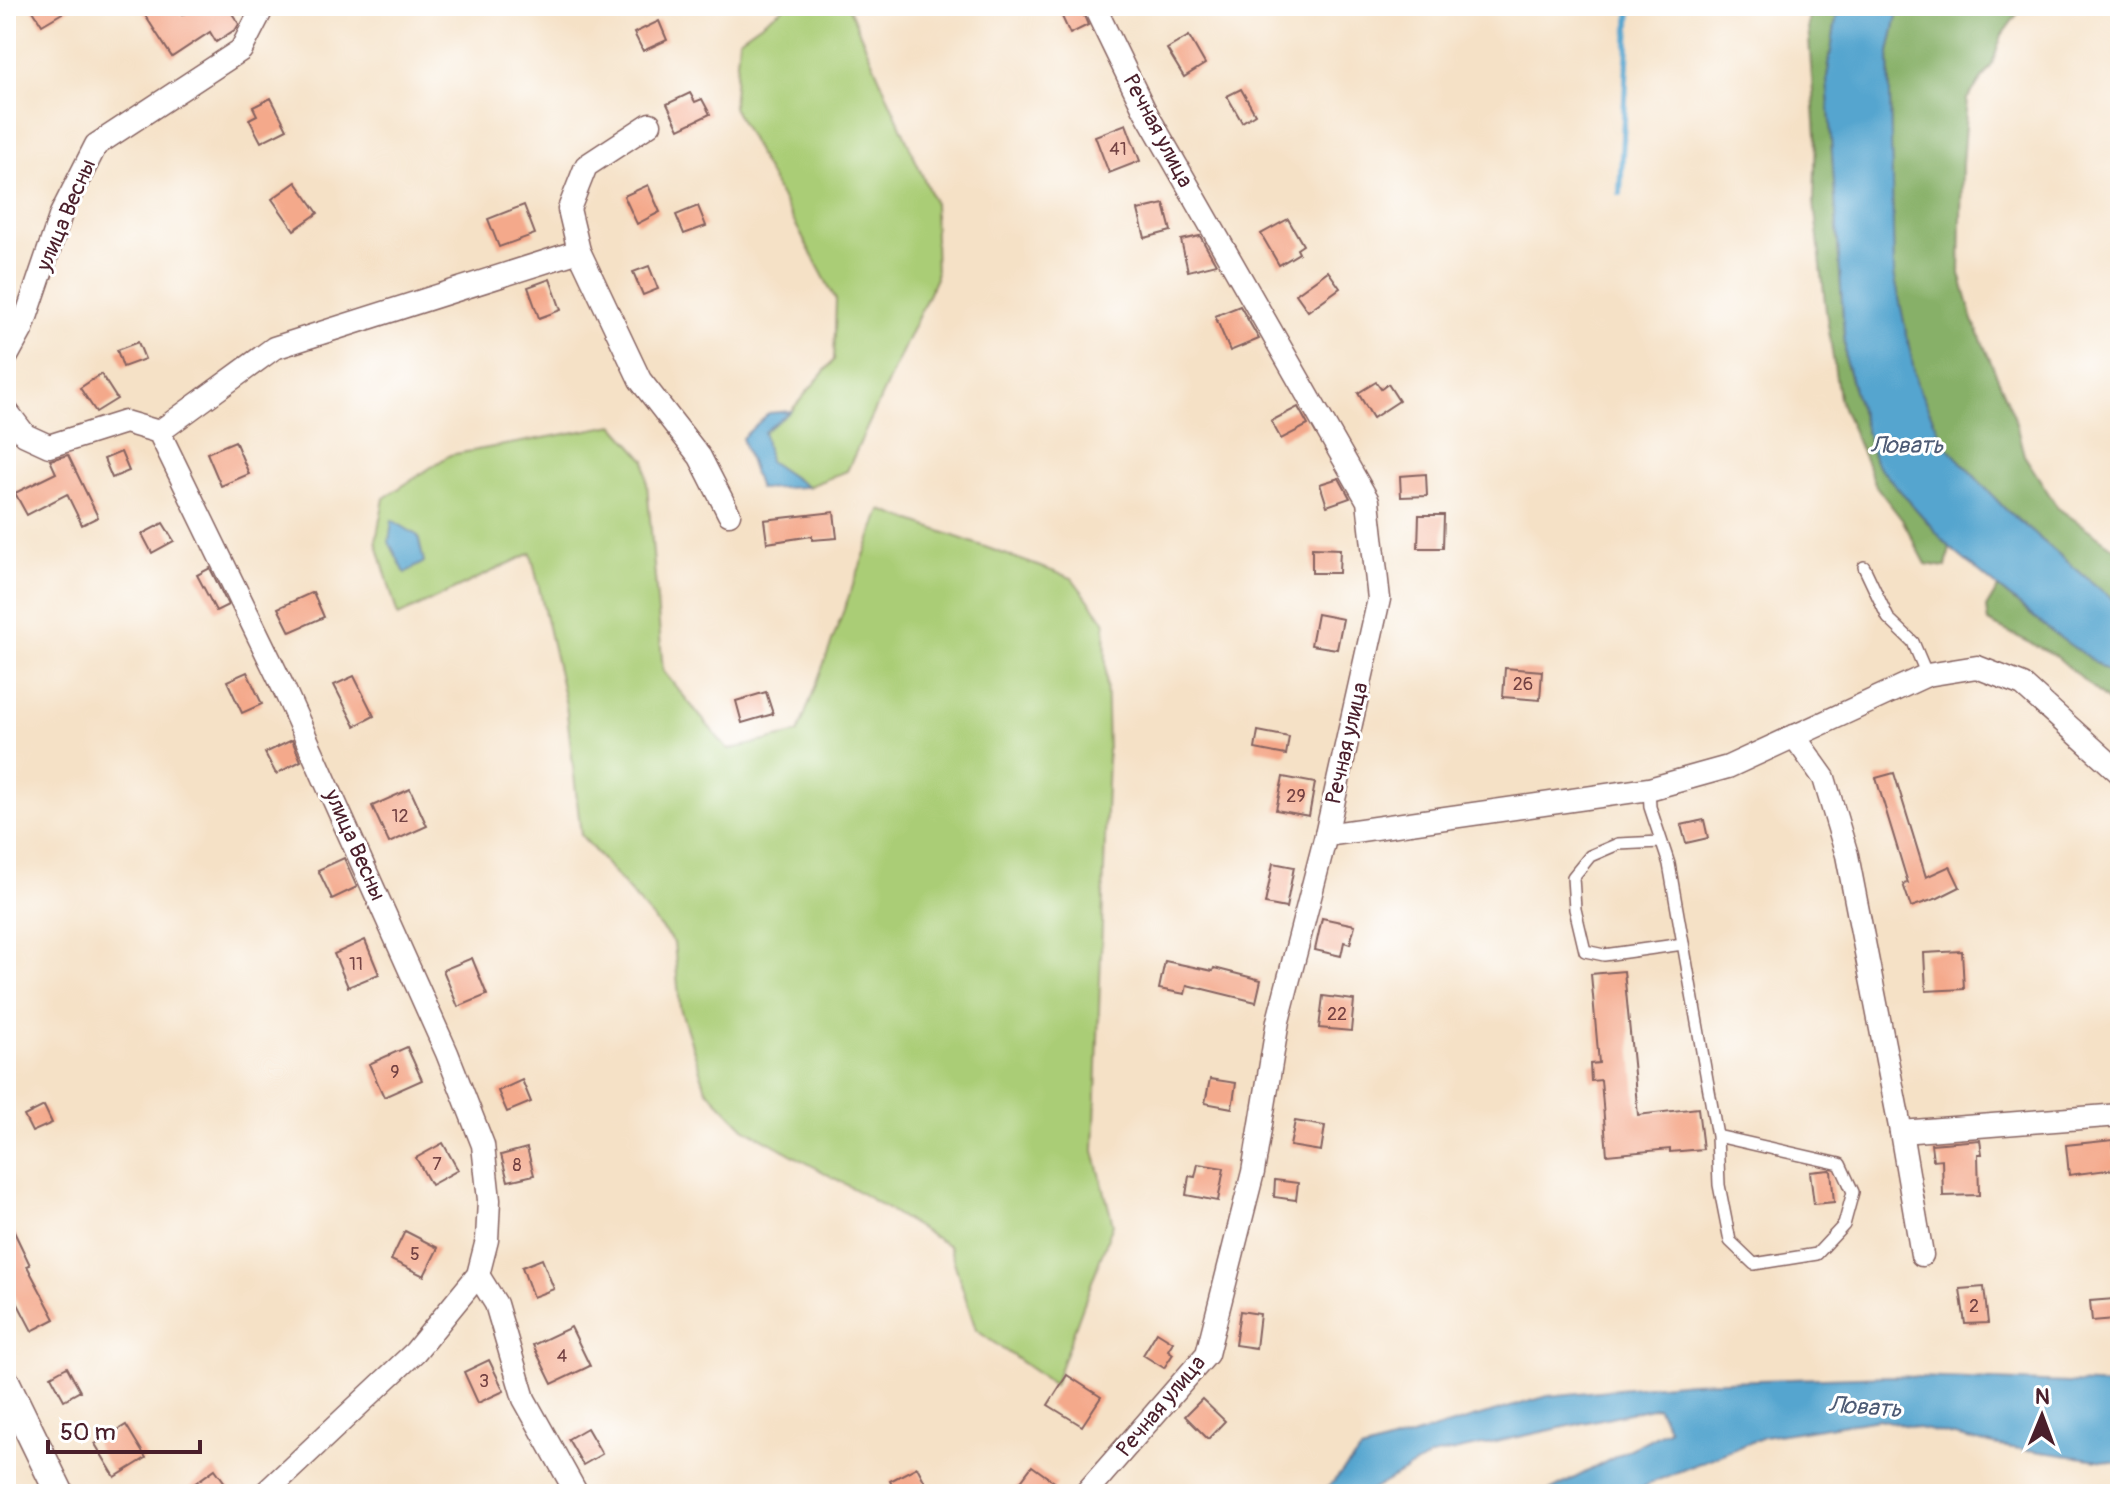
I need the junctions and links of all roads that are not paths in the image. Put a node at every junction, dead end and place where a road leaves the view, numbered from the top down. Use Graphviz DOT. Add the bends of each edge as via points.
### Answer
graph roads {
  1 [pos="257,6"];
  2 [pos="1094,6"];
  3 [pos="650,124"];
  4 [pos="579,251"];
  5 [pos="6,358"];
  6 [pos="6,410"];
  7 [pos="159,432"];
  8 [pos="729,514"];
  9 [pos="1864,567"];
  10 [pos="1927,675"];
  11 [pos="1794,736"];
  12 [pos="2120,773"];
  13 [pos="1649,789"];
  14 [pos="1326,835"];
  15 [pos="1661,842"];
  16 [pos="1683,944"];
  17 [pos="2120,1115"];
  18 [pos="1901,1132"];
  19 [pos="1717,1136"];
  20 [pos="1922,1255"];
  21 [pos="478,1275"];
  22 [pos="6,1383"];
  23 [pos="60,1494"];
  24 [pos="264,1494"];
  25 [pos="577,1494"];
  26 [pos="1085,1494"];
  1 -- 5 [label="street, улица Весны" via="260,13 241,50 96,145 61,214 22,329"];
  2 -- 14 [label="street, Речная улица" via="1144,109 1368,501 1379,599"];
  3 -- 4 [label="street" via="586,166 569,209"];
  4 -- 7 [label="street" via="274,348"];
  4 -- 8 [label="street" via="640,380 700,457"];
  6 -- 7 [label="street" via="25,435 49,446 125,422"];
  7 -- 21 [label="street, улица Весны" via="285,691 483,1145 489,1200"];
  9 -- 10 [label="lane" via="1888,618 1913,642"];
  10 -- 11 [label="street"];
  10 -- 12 [label="street" via="1977,667 2023,685"];
  11 -- 13 [label="street" via="1728,767"];
  11 -- 18 [label="street" via="1824,778 1847,855"];
  13 -- 14 [label="street"];
  13 -- 15 [label="lane"];
  14 -- 26 [label="street, Речная улица" via="1278,1021 1253,1172 1207,1354"];
  15 -- 16 [label="lane"];
  15 -- 16 [label="lane" via="1618,844 1590,856 1573,877 1575,909 1585,951 1604,955"];
  16 -- 19 [label="lane"];
  17 -- 18 [label="street"];
  18 -- 20 [label="street"];
  19 -- 19 [label="lane" via="1719,1185 1730,1241 1754,1264 1817,1254 1844,1225 1853,1192 1840,1164"];
  21 -- 24 [label="street, улица Весны" via="415,1352"];
  21 -- 25 [label="street" via="496,1304 524,1399"];
  22 -- 23 [label="street"];
}
